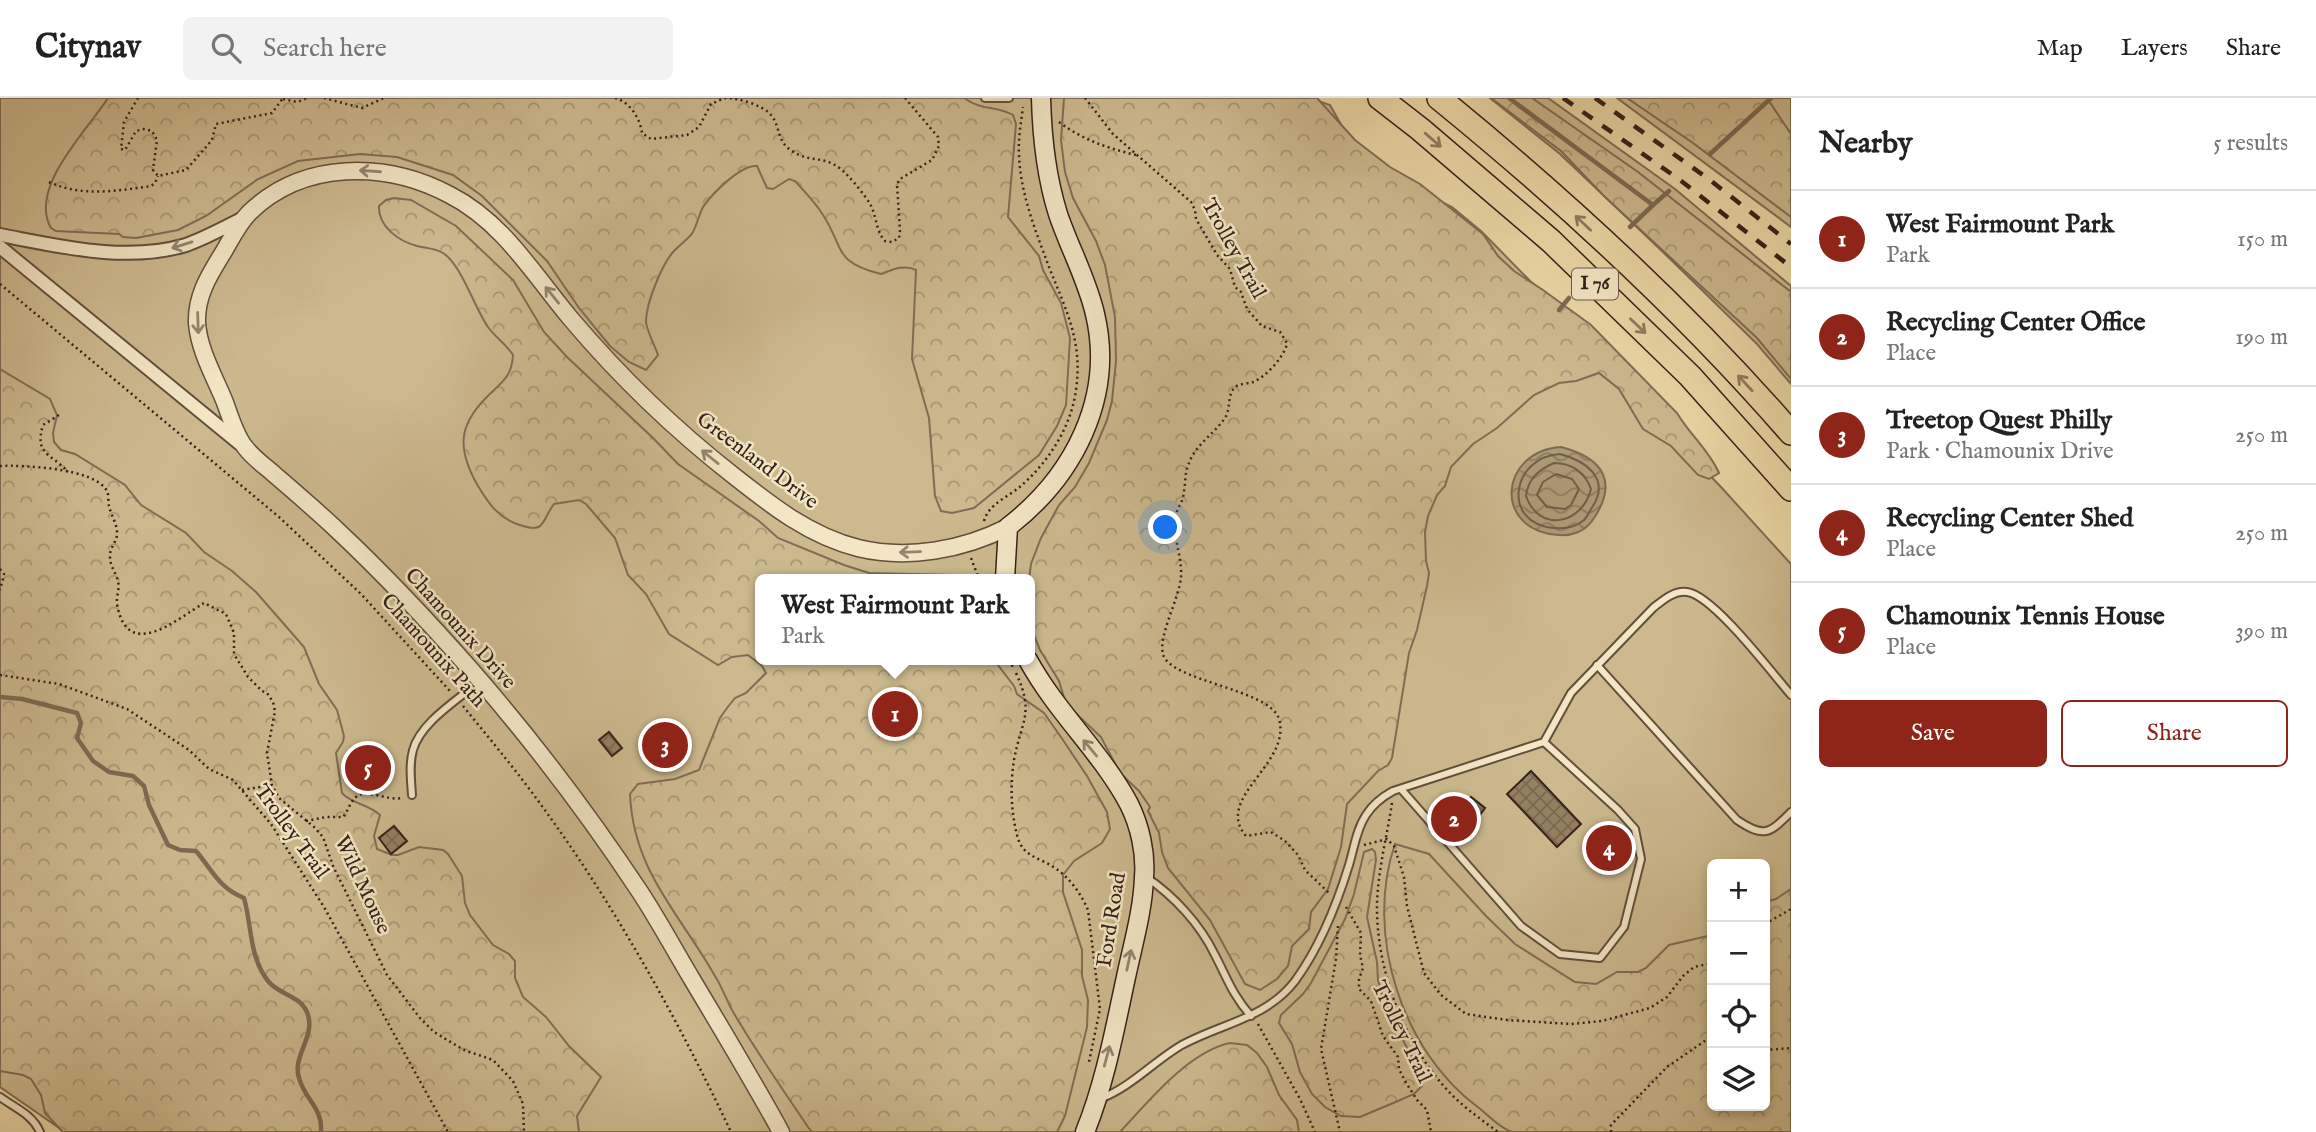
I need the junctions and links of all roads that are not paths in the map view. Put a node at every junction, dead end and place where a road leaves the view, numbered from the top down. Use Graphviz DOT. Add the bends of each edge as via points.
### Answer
graph roads {
  1 [pos="985,98"];
  2 [pos="1009,98"];
  3 [pos="1380,98"];
  4 [pos="1438,98"];
  5 [pos="1042,107"];
  6 [pos="244,217"];
  7 [pos="0,235"];
  8 [pos="0,247"];
  9 [pos="1791,433"];
  10 [pos="242,445"];
  11 [pos="1791,489"];
  12 [pos="1007,527"];
  13 [pos="1005,574"];
  14 [pos="1031,665"];
  15 [pos="1597,666"];
  16 [pos="470,689"];
  17 [pos="1791,695"];
  18 [pos="1544,742"];
  19 [pos="1397,790"];
  20 [pos="412,795"];
  21 [pos="1791,812"];
  22 [pos="1145,876"];
  23 [pos="1251,1016"];
  24 [pos="0,1097"];
  25 [pos="1096,1101"];
  26 [pos="40,1132"];
  27 [pos="781,1132"];
  28 [pos="1085,1132"];
  1 -- 2 [label="lane"];
  3 -- 11 [label="highway, I 76, one-way" via="1551,241 1690,376"];
  9 -- 4 [label="highway, I 76, one-way" via="1688,322 1523,167"];
  5 -- 12 [label="main road, Greenland Drive" via="1046,166 1095,313 1100,373 1092,413 1072,459 1042,498"];
  6 -- 7 [label="street, Greenland Drive, one-way" via="195,241 153,251 91,250"];
  6 -- 10 [label="street, Greenland Drive, one-way" via="203,287 197,322 206,360"];
  12 -- 6 [label="street, Greenland Drive, one-way" via="962,545 900,553 862,549 804,526 765,501 671,423 592,343 487,219 436,188 379,172 322,174 279,191"];
  8 -- 10 [label="street, Chamounix Drive"];
  10 -- 27 [label="street, Chamounix Drive" via="408,601 568,789 644,898"];
  12 -- 13 [label="main road"];
  22 -- 14 [label="main road, Ford Road, one-way" via="1141,841 1129,805"];
  15 -- 17 [label="lane" via="1653,608 1684,591 1715,608"];
  15 -- 18 [label="lane" via="1571,693"];
  15 -- 21 [label="lane" via="1737,820 1755,832 1765,832"];
  16 -- 20 [label="lane" via="417,740 411,758"];
  18 -- 19 [label="lane"];
  18 -- 19 [label="lane" via="1635,829 1641,859 1624,927 1600,958 1560,954 1521,926"];
  19 -- 23 [label="lane" via="1373,805 1364,817 1330,916 1295,981"];
  22 -- 23 [label="lane" via="1164,889 1205,937 1231,990"];
  25 -- 22 [label="main road, Ford Road, one-way"];
  23 -- 25 [label="lane" via="1182,1045 1124,1087"];
  24 -- 26 [label="lane" via="27,1114"];
  25 -- 28 [label="main road, Ford Road"];
}
